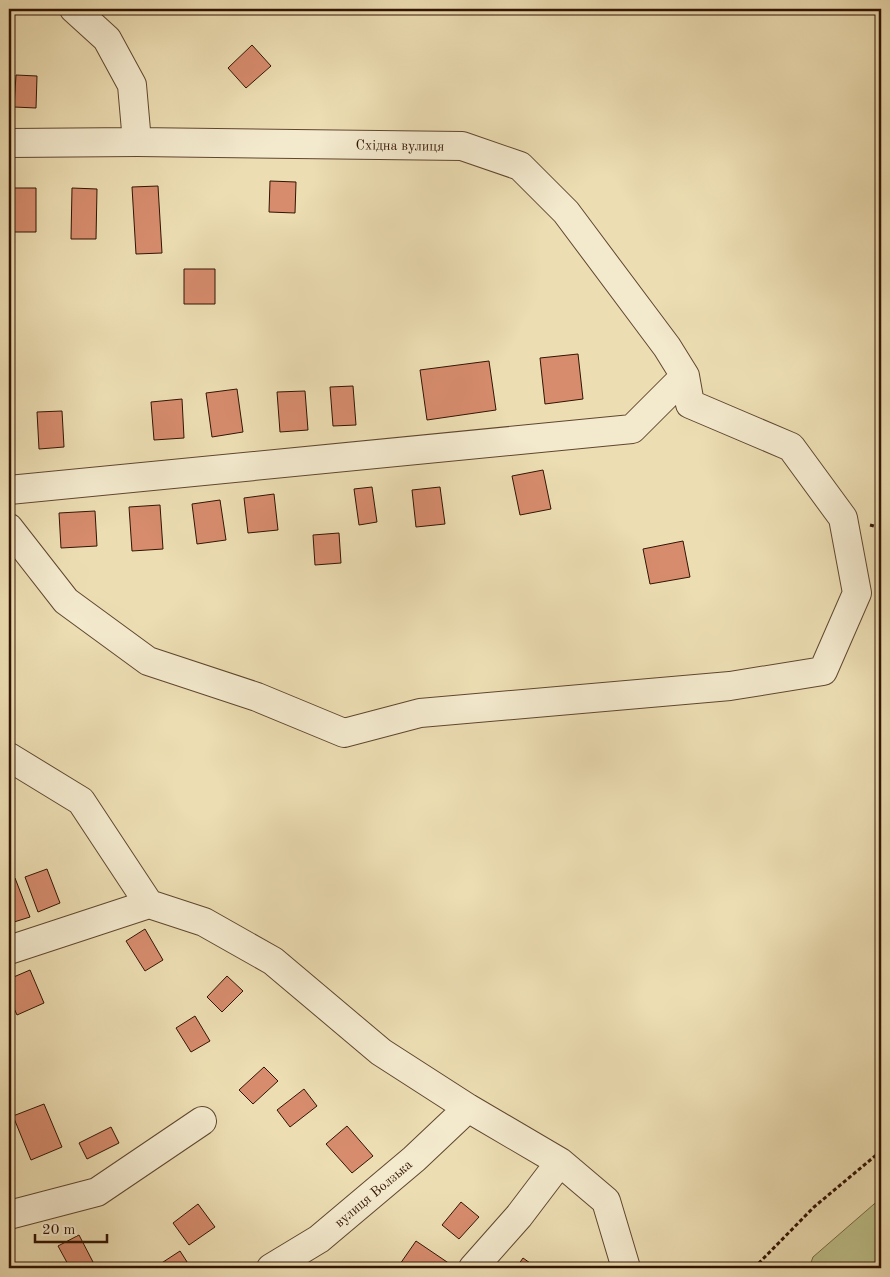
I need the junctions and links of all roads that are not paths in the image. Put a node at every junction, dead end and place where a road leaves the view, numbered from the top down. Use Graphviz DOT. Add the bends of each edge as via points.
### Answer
graph roads {
  1 [pos="74,9"];
  2 [pos="137,142"];
  3 [pos="9,143"];
  4 [pos="685,376"];
  5 [pos="9,490"];
  6 [pos="9,528"];
  7 [pos="9,757"];
  8 [pos="149,904"];
  9 [pos="9,950"];
  10 [pos="468,1108"];
  11 [pos="202,1121"];
  12 [pos="560,1162"];
  13 [pos="9,1215"];
  14 [pos="271,1268"];
  15 [pos="473,1268"];
  16 [pos="626,1268"];
  1 -- 2 [label="street" via="107,38 132,85"];
  2 -- 3 [label="street, Східна вулиця"];
  2 -- 4 [label="street, Східна вулиця" via="462,146 520,166 566,212"];
  4 -- 5 [label="street" via="632,429"];
  4 -- 6 [label="street" via="690,404 791,447 843,518 857,593 823,671 730,686 420,713 344,733 258,697 148,661 66,601"];
  7 -- 8 [label="street" via="80,801"];
  8 -- 9 [label="street"];
  8 -- 10 [label="street" via="204,922 273,962 381,1052"];
  10 -- 12 [label="street"];
  10 -- 14 [label="street, вулиця Волзька" via="414,1159 319,1239"];
  11 -- 13 [label="street" via="97,1192"];
  12 -- 15 [label="street" via="519,1216"];
  12 -- 16 [label="street" via="606,1201"];
}
